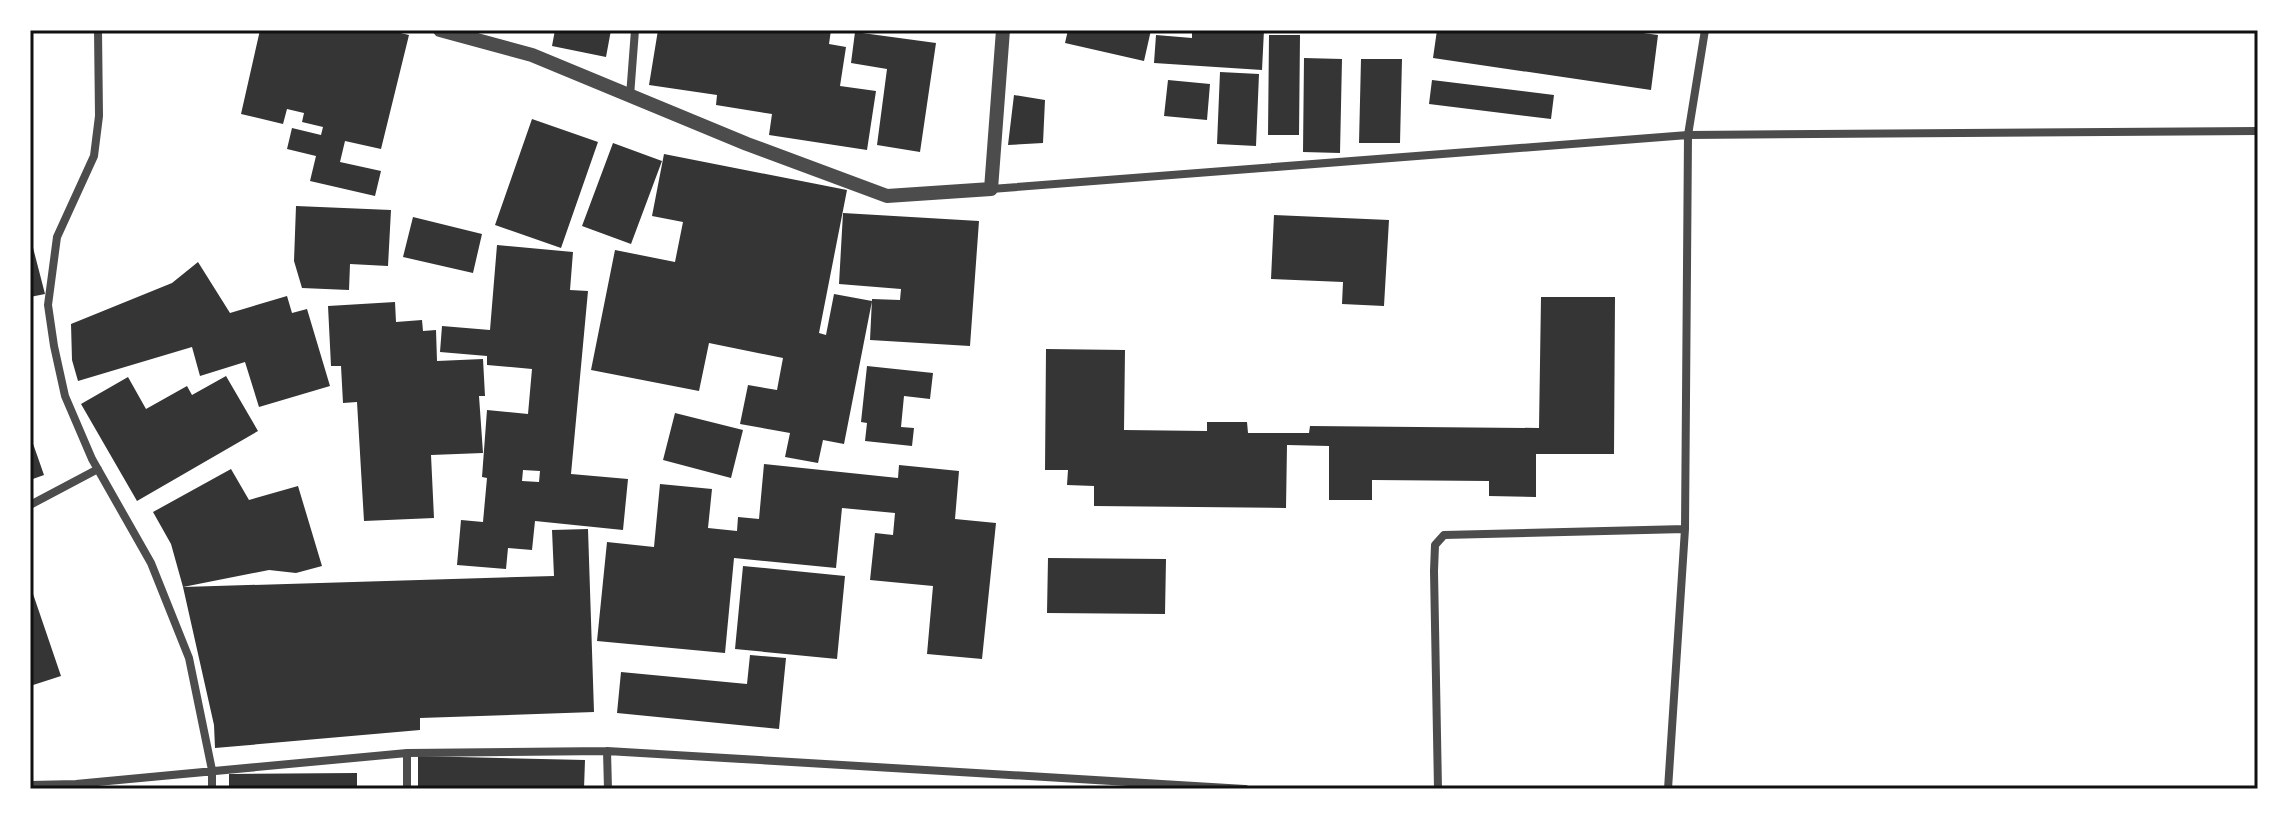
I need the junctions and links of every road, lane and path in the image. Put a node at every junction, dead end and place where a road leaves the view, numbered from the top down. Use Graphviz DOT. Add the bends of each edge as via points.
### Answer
graph roads {
  1 [pos="98,30"];
  2 [pos="440,30"];
  3 [pos="635,30"];
  4 [pos="1003,30"];
  5 [pos="1705,30"];
  6 [pos="630,96"];
  7 [pos="2258,131"];
  8 [pos="1688,135"];
  9 [pos="991,189"];
  10 [pos="98,469"];
  11 [pos="30,505"];
  12 [pos="1685,529"];
  13 [pos="607,751"];
  14 [pos="407,753"];
  15 [pos="212,770"];
  16 [pos="30,785"];
  17 [pos="76,786"];
  18 [pos="212,789"];
  19 [pos="407,789"];
  20 [pos="608,789"];
  21 [pos="1245,789"];
  22 [pos="1438,789"];
  23 [pos="1668,789"];
  1 -- 10 [label="street" via="94,156 57,237 48,305 65,396"];
  2 -- 6 [label="street" via="532,55"];
  3 -- 6 [label="street"];
  4 -- 9 [label="street"];
  5 -- 8 [label="street"];
  6 -- 9 [label="street" via="887,196"];
  7 -- 8 [label="street"];
  8 -- 9 [label="street"];
  8 -- 12 [label="street"];
  10 -- 11 [label="street"];
  10 -- 15 [label="street" via="151,563 189,658"];
  12 -- 22 [label="street" via="1444,535 1435,545 1434,571"];
  12 -- 23 [label="street"];
  13 -- 14 [label="street"];
  13 -- 20 [label="street"];
  13 -- 21 [label="street"];
  14 -- 15 [label="street"];
  14 -- 19 [label="street"];
  15 -- 17 [label="street"];
  15 -- 18 [label="street"];
  16 -- 17 [label="street"];
}
